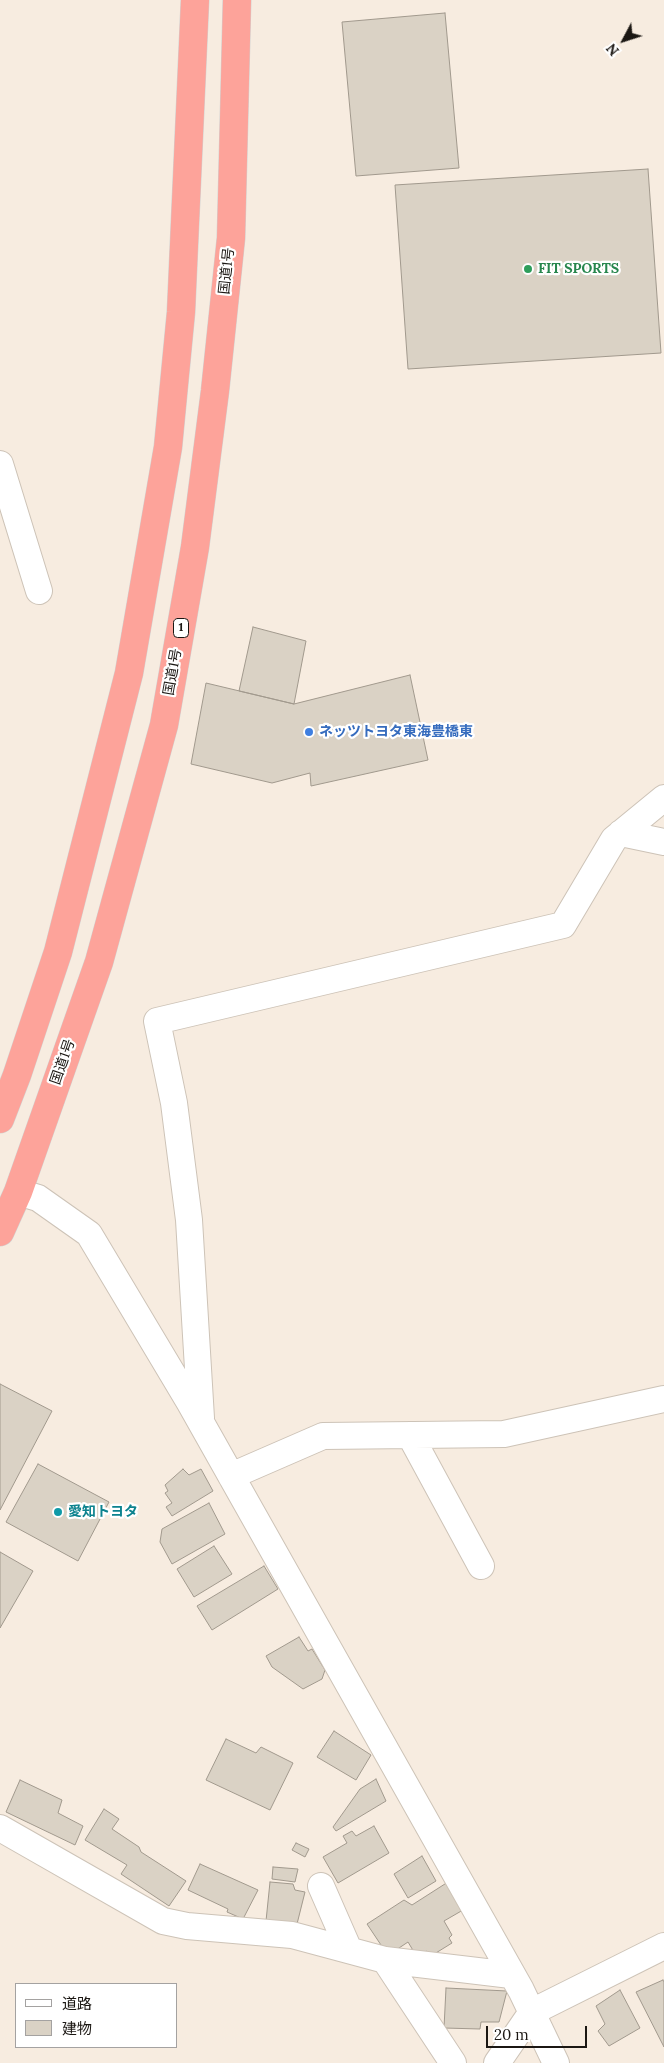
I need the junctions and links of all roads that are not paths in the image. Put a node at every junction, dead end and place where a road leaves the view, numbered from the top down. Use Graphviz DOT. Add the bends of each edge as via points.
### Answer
graph roads {
  1 [pos="195,0"];
  2 [pos="237,0"];
  3 [pos="0,464"];
  4 [pos="39,591"];
  5 [pos="664,798"];
  6 [pos="621,833"];
  7 [pos="664,842"];
  8 [pos="0,1119"];
  9 [pos="18,1192"];
  10 [pos="0,1232"];
  11 [pos="664,1399"];
  12 [pos="201,1424"];
  13 [pos="410,1435"];
  14 [pos="231,1476"];
  15 [pos="481,1566"];
  16 [pos="0,1828"];
  17 [pos="321,1886"];
  18 [pos="664,1946"];
  19 [pos="349,1950"];
  20 [pos="385,1960"];
  21 [pos="512,1975"];
  22 [pos="532,2012"];
  23 [pos="453,2063"];
  24 [pos="497,2063"];
  25 [pos="556,2063"];
  1 -- 8 [label="highway" via="181,312 170,418 130,673 58,952"];
  2 -- 9 [label="highway, 国道1号 / 1" via="231,238 216,391 195,547 164,725 98,962"];
  3 -- 4 [label="street"];
  5 -- 6 [label="street"];
  6 -- 7 [label="street"];
  6 -- 12 [label="street" via="614,839 563,924 157,1021 174,1103 189,1220"];
  9 -- 10 [label="highway, 国道1号 / 1"];
  9 -- 12 [label="street" via="38,1198 89,1234"];
  11 -- 13 [label="street" via="504,1434"];
  12 -- 14 [label="street"];
  13 -- 14 [label="street" via="323,1436"];
  13 -- 15 [label="street"];
  14 -- 21 [label="street"];
  16 -- 19 [label="street" via="163,1921 292,1935"];
  17 -- 19 [label="street"];
  18 -- 22 [label="street"];
  19 -- 20 [label="street"];
  20 -- 21 [label="street"];
  20 -- 23 [label="street"];
  21 -- 22 [label="street"];
  22 -- 24 [label="street"];
  22 -- 25 [label="street"];
}
